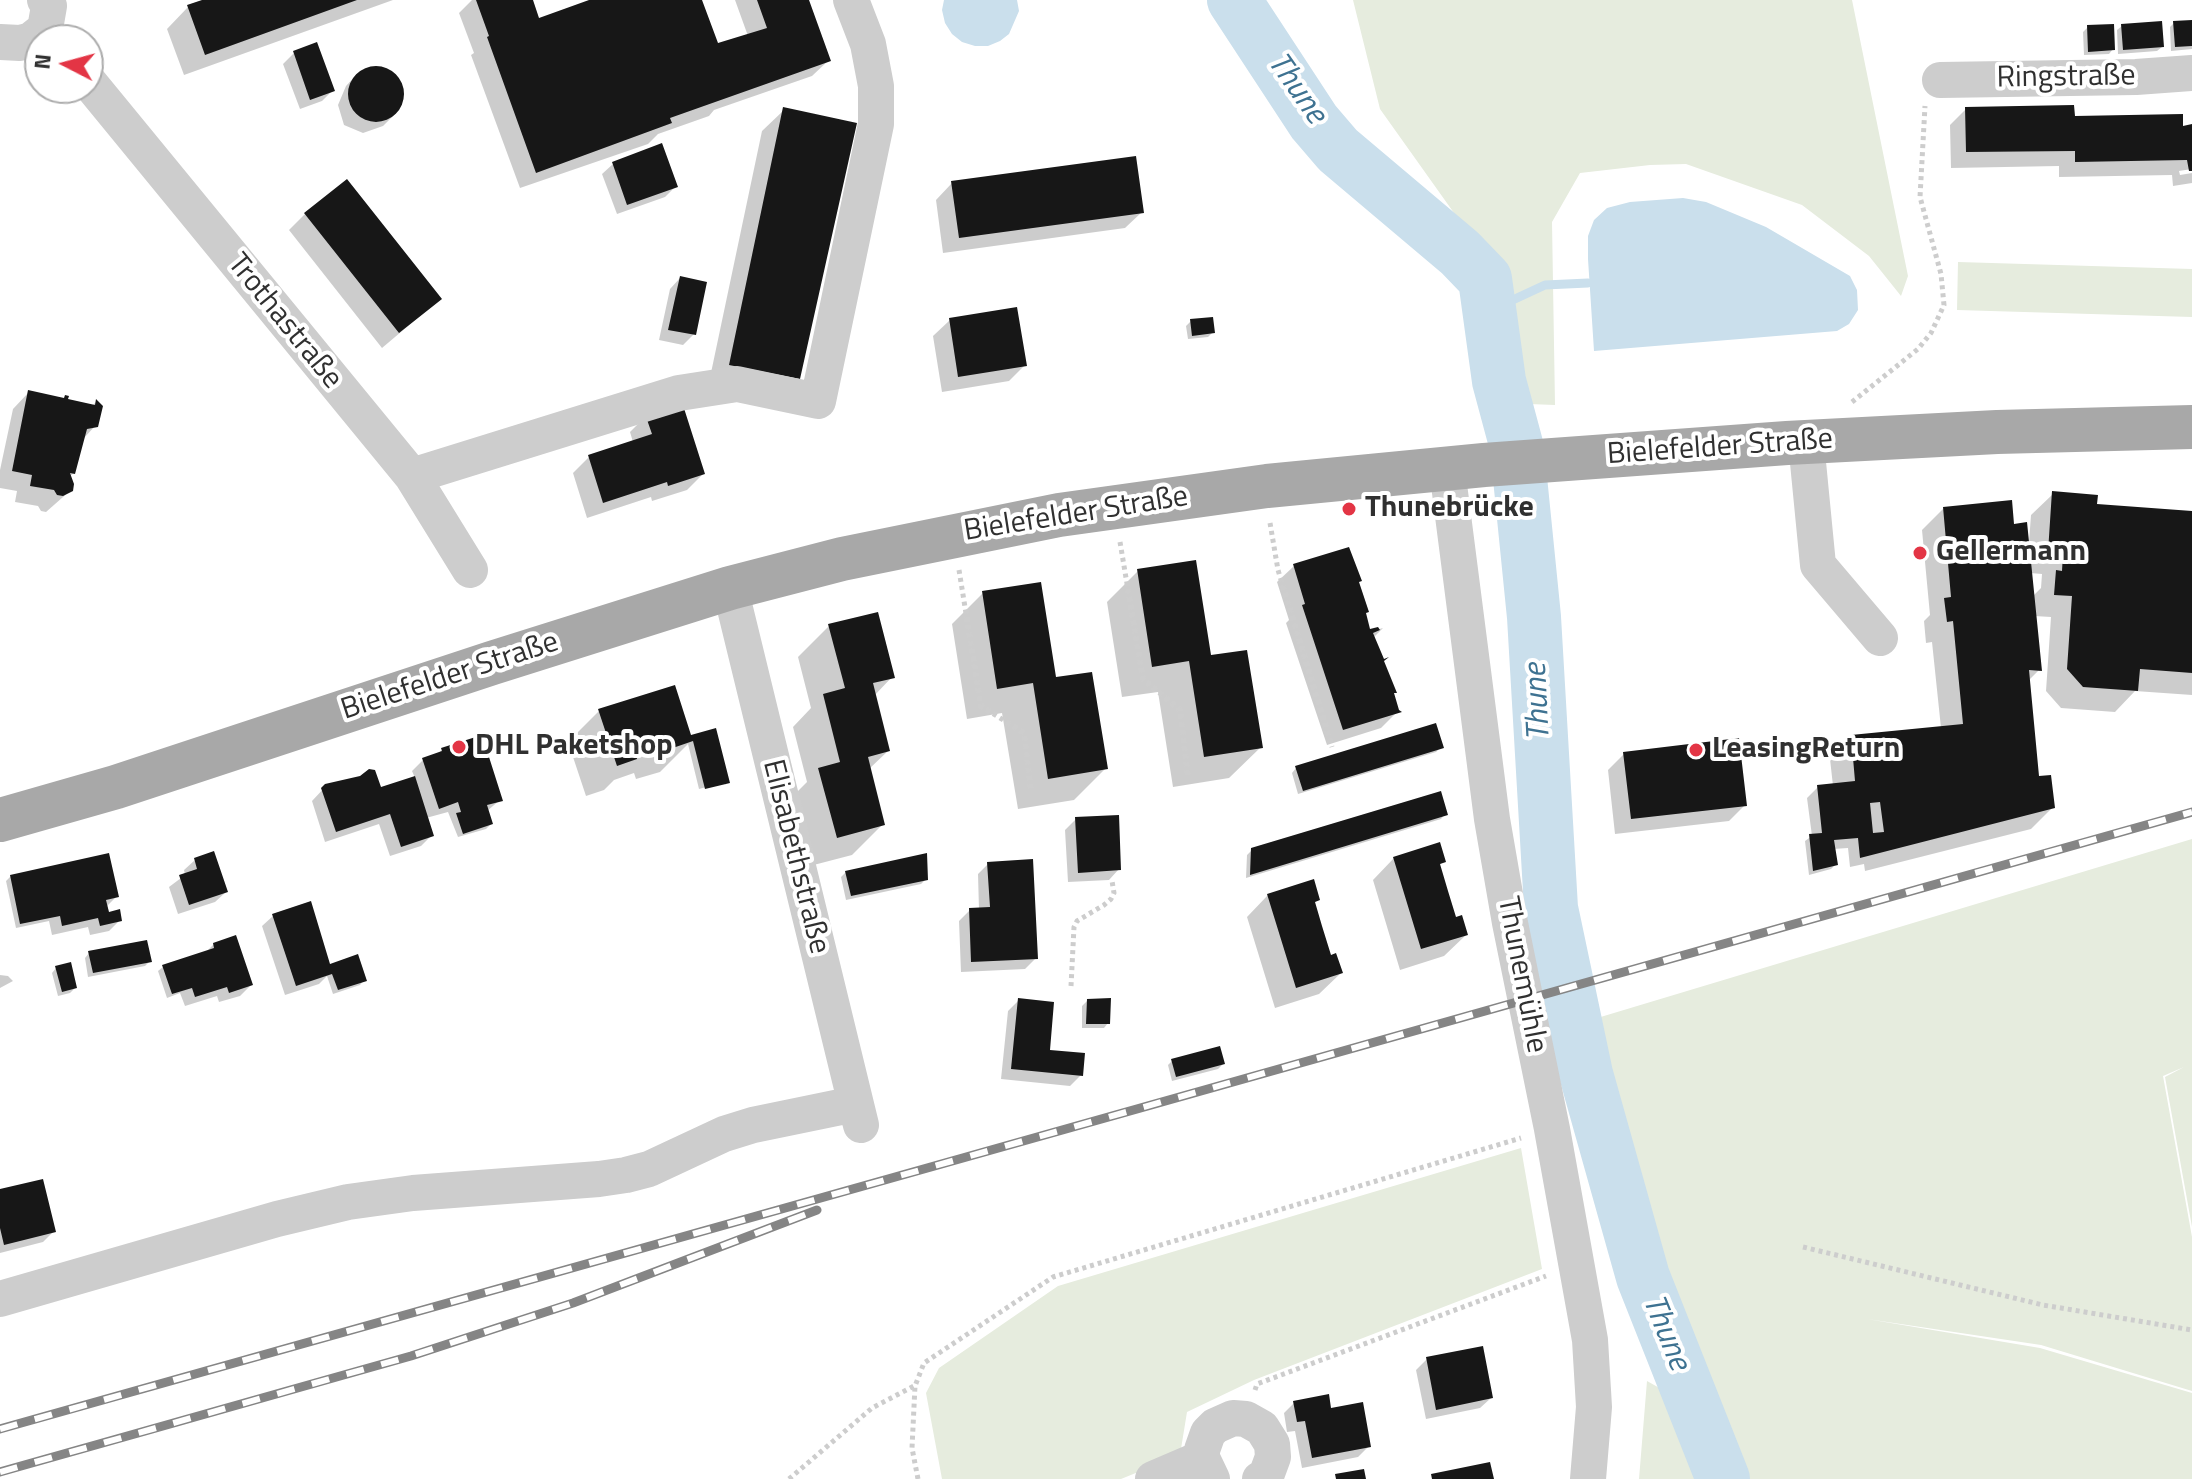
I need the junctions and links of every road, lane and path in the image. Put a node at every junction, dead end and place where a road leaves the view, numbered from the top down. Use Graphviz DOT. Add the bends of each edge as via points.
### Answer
graph roads {
  1 [pos="851,0"];
  2 [pos="54,15"];
  3 [pos="0,42"];
  4 [pos="2192,73"];
  5 [pos="1940,80"];
  6 [pos="104,101"];
  7 [pos="2192,427"];
  8 [pos="1806,442"];
  9 [pos="1466,467"];
  10 [pos="412,476"];
  11 [pos="1270,523"];
  12 [pos="1119,540"];
  13 [pos="959,569"];
  14 [pos="470,570"];
  15 [pos="730,588"];
  16 [pos="1880,638"];
  17 [pos="1332,747"];
  18 [pos="1188,777"];
  19 [pos="1031,791"];
  20 [pos="0,820"];
  21 [pos="1112,881"];
  22 [pos="1071,986"];
  23 [pos="1552,1129"];
  24 [pos="1803,1247"];
  25 [pos="1577,1265"];
  26 [pos="0,1299"];
  27 [pos="2192,1330"];
  28 [pos="915,1386"];
  29 [pos="1246,1419"];
  30 [pos="1207,1469"];
  31 [pos="789,1479"];
  32 [pos="918,1479"];
  33 [pos="1153,1479"];
  34 [pos="1260,1479"];
  35 [pos="1588,1479"];
  1 -- 10 [label="street" via="868,44 876,124 818,401 737,384 679,393"];
  2 -- 3 [label="street" via="31,40"];
  4 -- 5 [label="street, Ringstraße"];
  5 -- 8 [label="path" via="1926,99 1920,197 1944,305 1918,349"];
  6 -- 10 [label="street, Trothastraße"];
  7 -- 8 [label="main road, Bielefelder Straße"];
  8 -- 9 [label="main road, Bielefelder Straße"];
  8 -- 16 [label="street" via="1818,565"];
  9 -- 15 [label="main road, Bielefelder Straße" via="1267,486 1059,515 842,559"];
  9 -- 23 [label="street, Thunemühle" via="1492,819"];
  10 -- 14 [label="street, Trothastraße"];
  11 -- 17 [label="path" via="1278,570"];
  12 -- 18 [label="path" via="1143,679 1180,710"];
  13 -- 19 [label="path" via="981,706 1024,733"];
  15 -- 20 [label="main road, Bielefelder Straße"];
  15 -- 26 [label="street, Elisabethstraße" via="858,1115 738,1129 626,1175 348,1202"];
  21 -- 22 [label="path" via="1111,899 1074,927"];
  23 -- 25 [label="street, Thunemühle"];
  23 -- 28 [label="path" via="1053,1277 924,1363"];
  24 -- 27 [label="path" via="2043,1305"];
  25 -- 29 [label="path" via="1257,1384"];
  25 -- 35 [label="street, Thunemühle" via="1594,1407"];
  28 -- 31 [label="path" via="872,1408"];
  28 -- 32 [label="path" via="912,1448"];
  29 -- 30 [label="street" via="1233,1418 1208,1433 1202,1450"];
  29 -- 34 [label="street" via="1262,1428 1272,1444 1273,1457"];
  30 -- 33 [label="street"];
}
